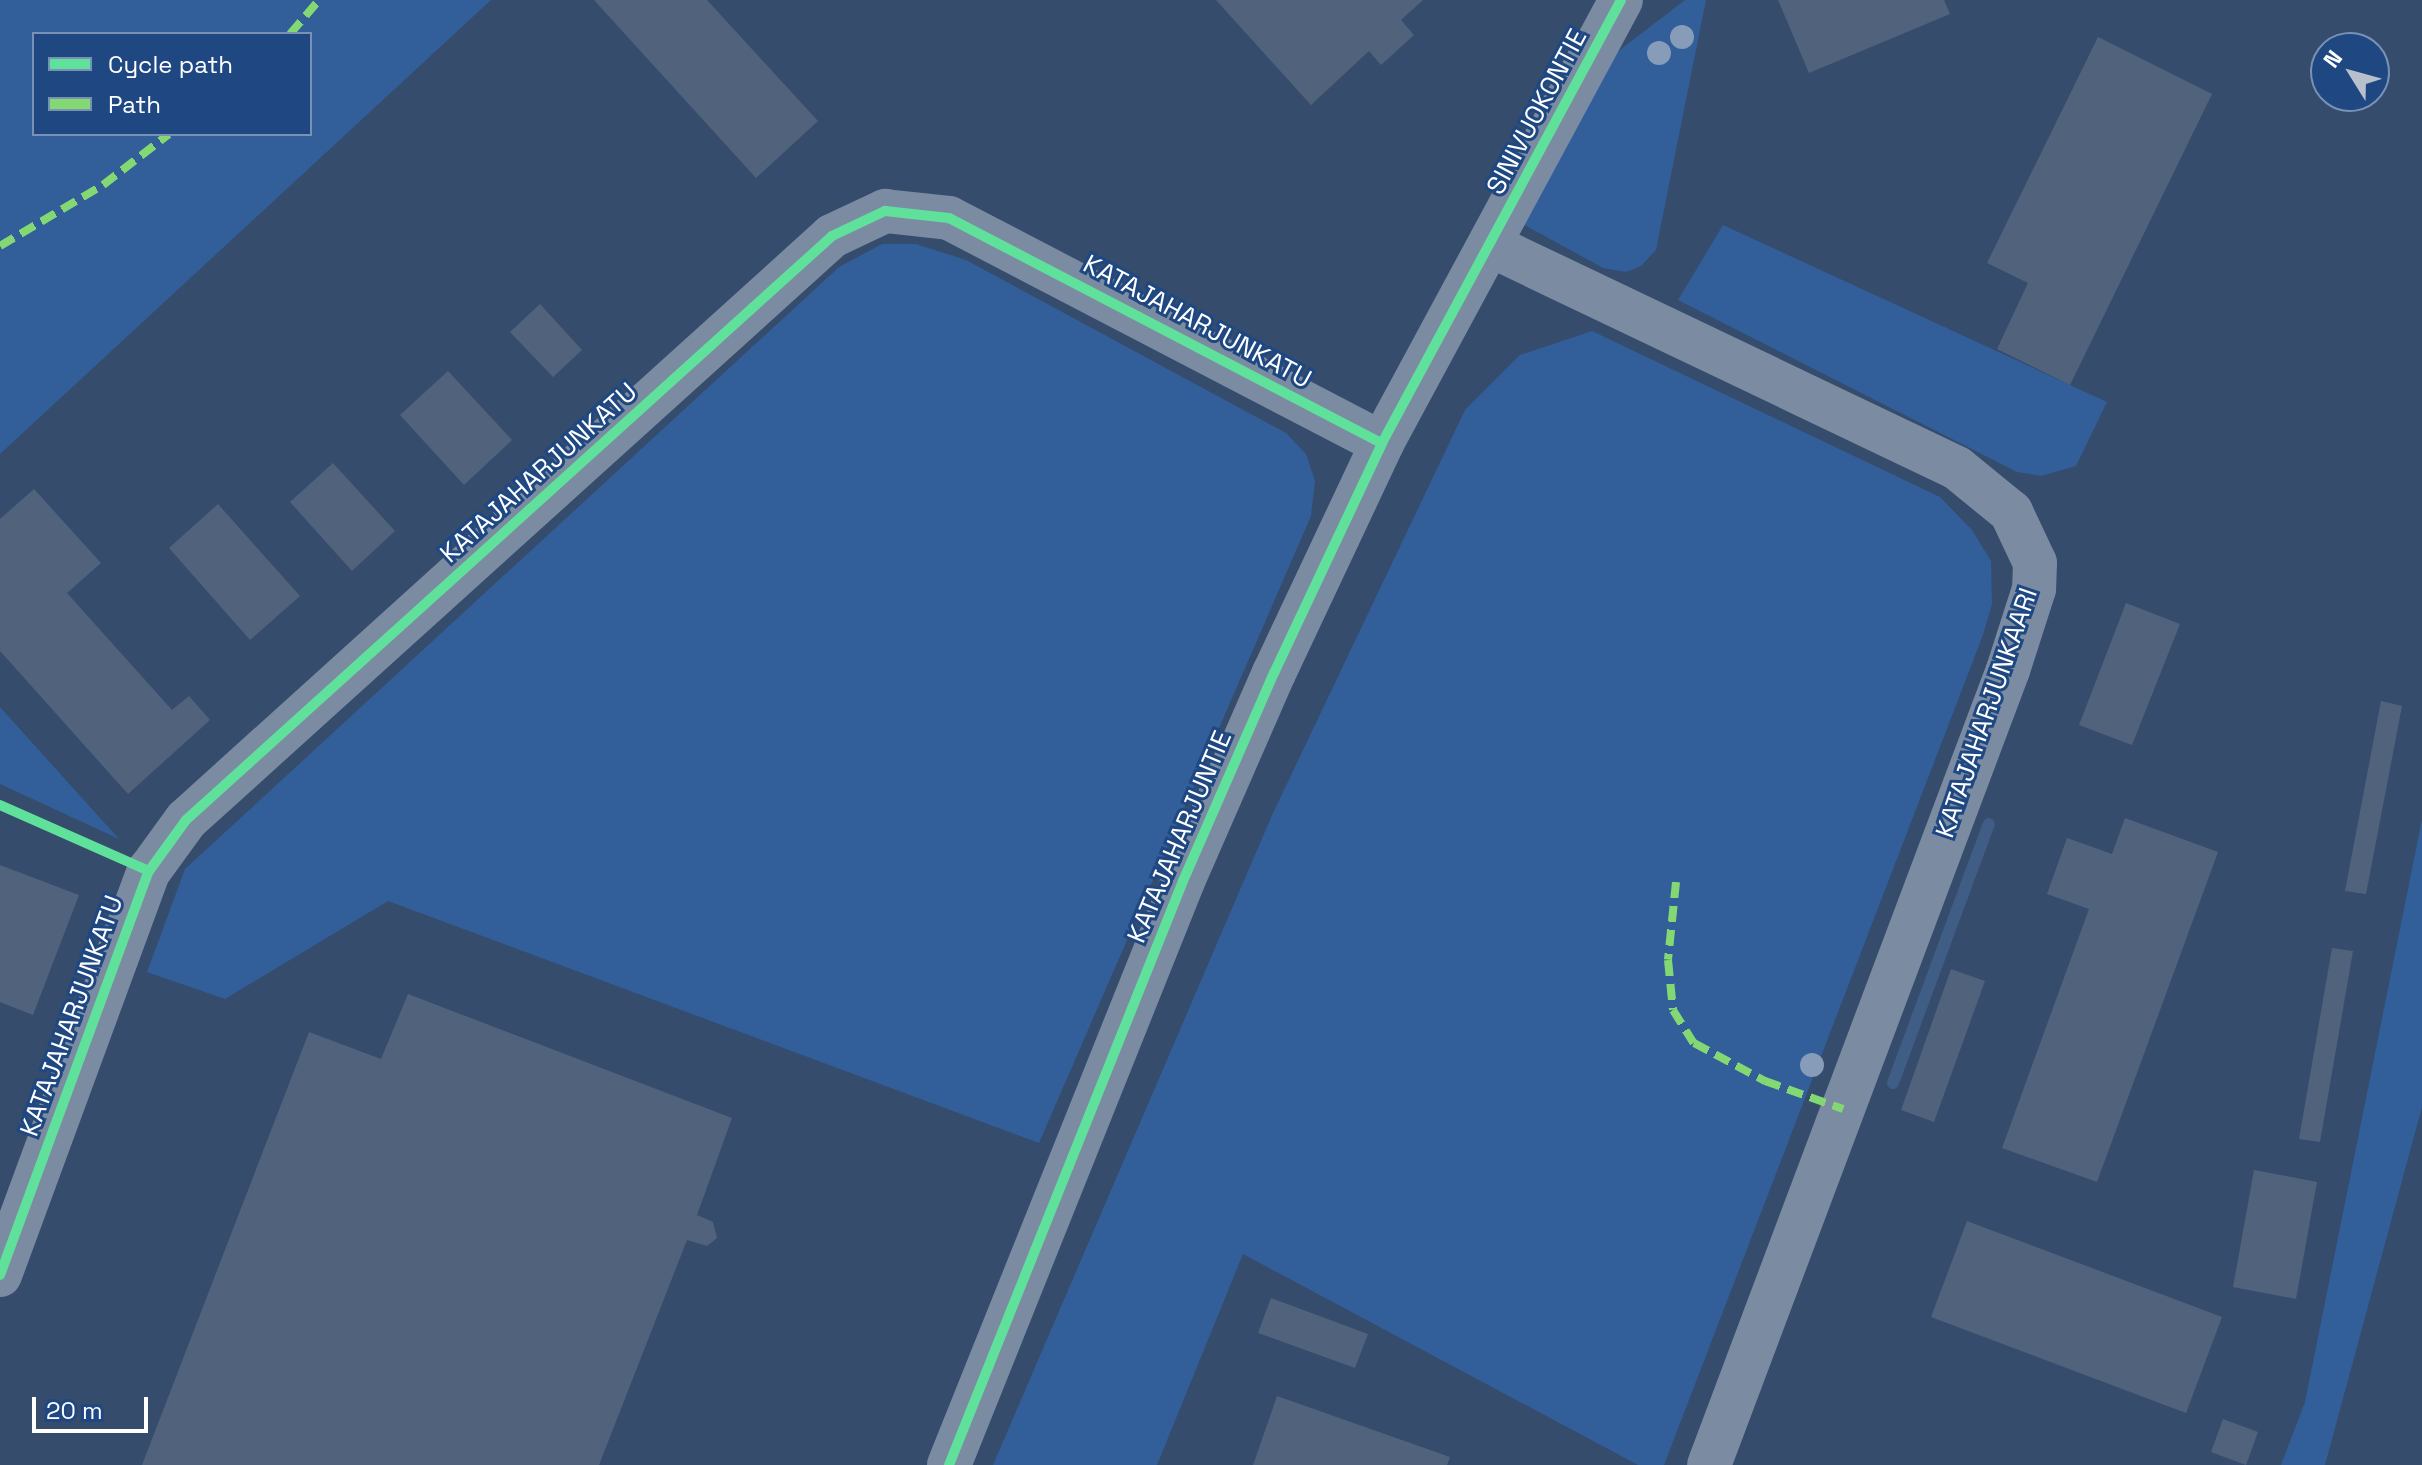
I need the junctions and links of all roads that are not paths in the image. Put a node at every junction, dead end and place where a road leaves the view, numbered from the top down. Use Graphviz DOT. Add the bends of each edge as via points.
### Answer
graph roads {
  1 [pos="1621,0"];
  2 [pos="1492,246"];
  3 [pos="1382,443"];
  4 [pos="0,1275"];
  5 [pos="949,1465"];
  6 [pos="1709,1465"];
  1 -- 2 [label="street, SINIVUOKONTIE"];
  2 -- 3 [label="street, KATAJAHARJUNTIE"];
  2 -- 6 [label="street, KATAJAHARJUNKAARI" via="1943,460 1985,487 2011,512 2035,563 2034,589 2008,670"];
  3 -- 4 [label="street, KATAJAHARJUNKATU" via="949,218 885,211 832,236 186,820 149,871"];
  3 -- 5 [label="street, KATAJAHARJUNTIE" via="1183,881"];
}
